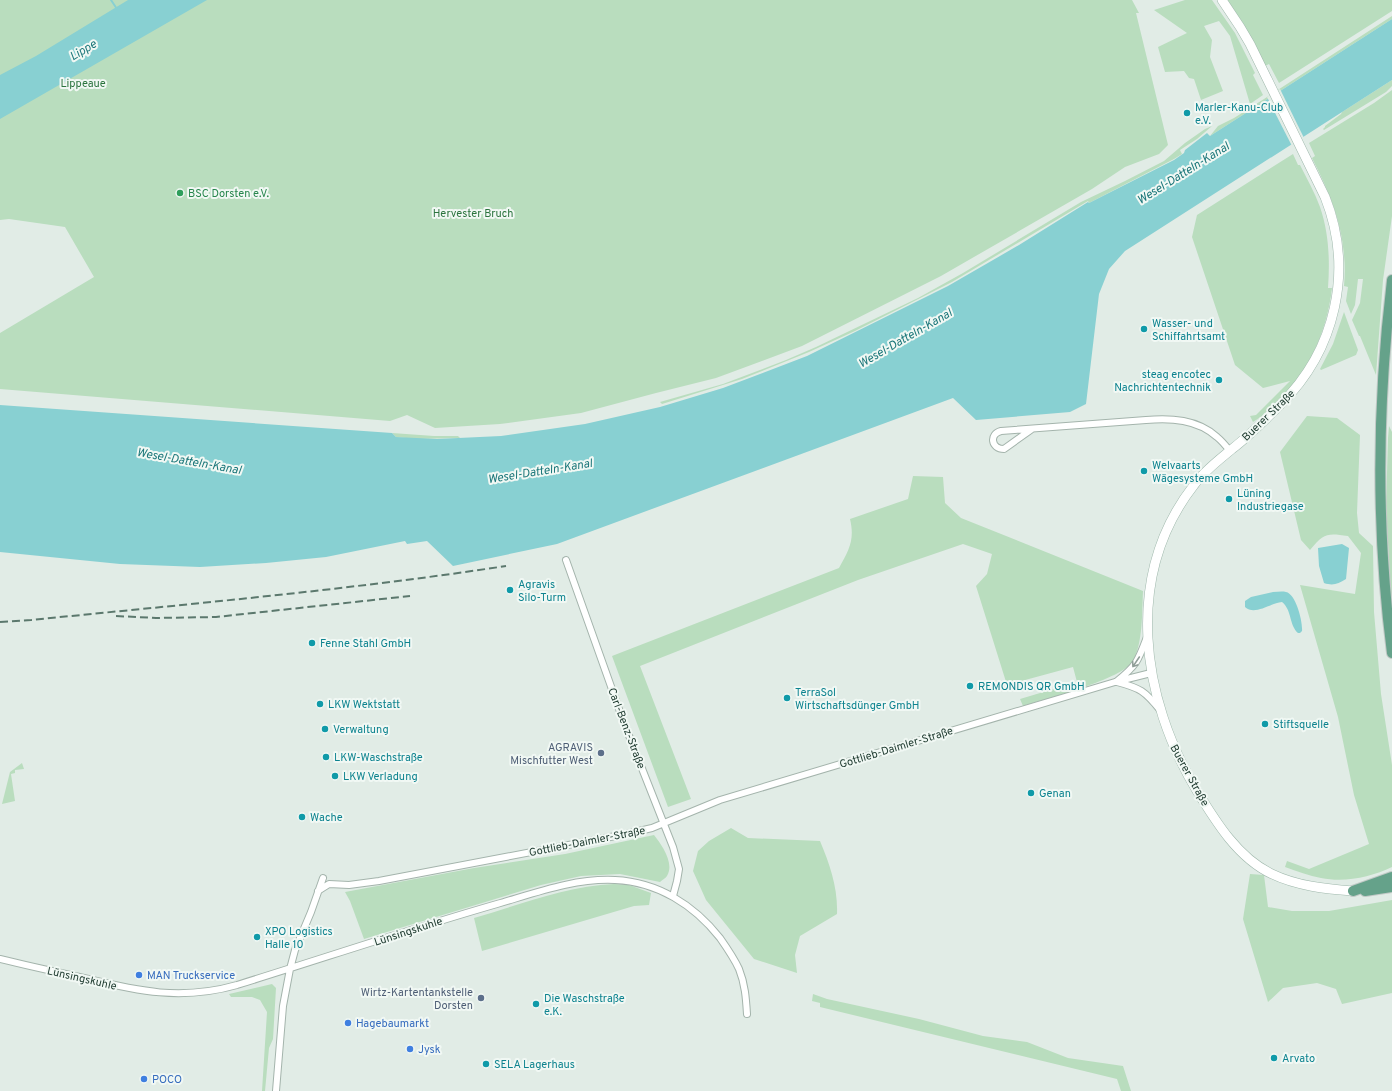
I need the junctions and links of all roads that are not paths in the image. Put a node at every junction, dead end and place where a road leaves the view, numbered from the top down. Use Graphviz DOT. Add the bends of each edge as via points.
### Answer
graph roads {
  1 [pos="1222,0"];
  2 [pos="1392,280"];
  3 [pos="1032,429"];
  4 [pos="1230,451"];
  5 [pos="566,560"];
  6 [pos="1148,636"];
  7 [pos="1392,653"];
  8 [pos="1151,672"];
  9 [pos="1115,682"];
  10 [pos="1160,710"];
  11 [pos="664,823"];
  12 [pos="1392,877"];
  13 [pos="323,878"];
  14 [pos="1391,888"];
  15 [pos="318,891"];
  16 [pos="1353,891"];
  17 [pos="674,896"];
  18 [pos="0,959"];
  19 [pos="290,969"];
  20 [pos="747,1014"];
  21 [pos="276,1091"];
  1 -- 4 [label="street, Buerer Straße" via="1240,27 1325,197 1335,230 1339,268 1333,316 1315,360 1300,384 1281,405"];
  2 -- 7 [label="main road" via="1381,424 1381,534"];
  3 -- 3 [label="street" via="998,432 993,438 994,444 1004,449"];
  3 -- 4 [label="street" via="1177,419 1208,430"];
  4 -- 6 [label="street, Buerer Straße" via="1193,485 1167,529 1155,563 1150,590"];
  5 -- 11 [label="street, Carl-Benz-Straße" via="624,723"];
  6 -- 8 [label="street, Buerer Straße"];
  6 -- 9 [label="street, Gottlieb-Daimler-Straße, one-way" via="1139,659 1131,670"];
  8 -- 9 [label="street, Gottlieb-Daimler-Straße"];
  8 -- 10 [label="street, Buerer Straße"];
  9 -- 10 [label="street" via="1143,691"];
  9 -- 11 [label="street, Gottlieb-Daimler-Straße" via="720,800"];
  10 -- 16 [label="street, Buerer Straße" via="1173,746 1187,774 1238,849 1261,868 1283,879 1320,888"];
  11 -- 15 [label="street, Gottlieb-Daimler-Straße" via="626,834 379,881 349,885 329,884"];
  11 -- 17 [label="street, Carl-Benz-Straße" via="679,869"];
  12 -- 16 [label="main road"];
  13 -- 15 [label="street"];
  14 -- 16 [label="main road"];
  15 -- 19 [label="street"];
  17 -- 19 [label="street, Lünsingskuhle" via="648,885 626,880 602,879 569,884 464,913"];
  17 -- 20 [label="street, Lünsingskuhle" via="702,918 728,949 743,981"];
  18 -- 19 [label="street, Lünsingskuhle" via="141,991 182,994 222,990"];
  19 -- 21 [label="street" via="283,1006"];
}
